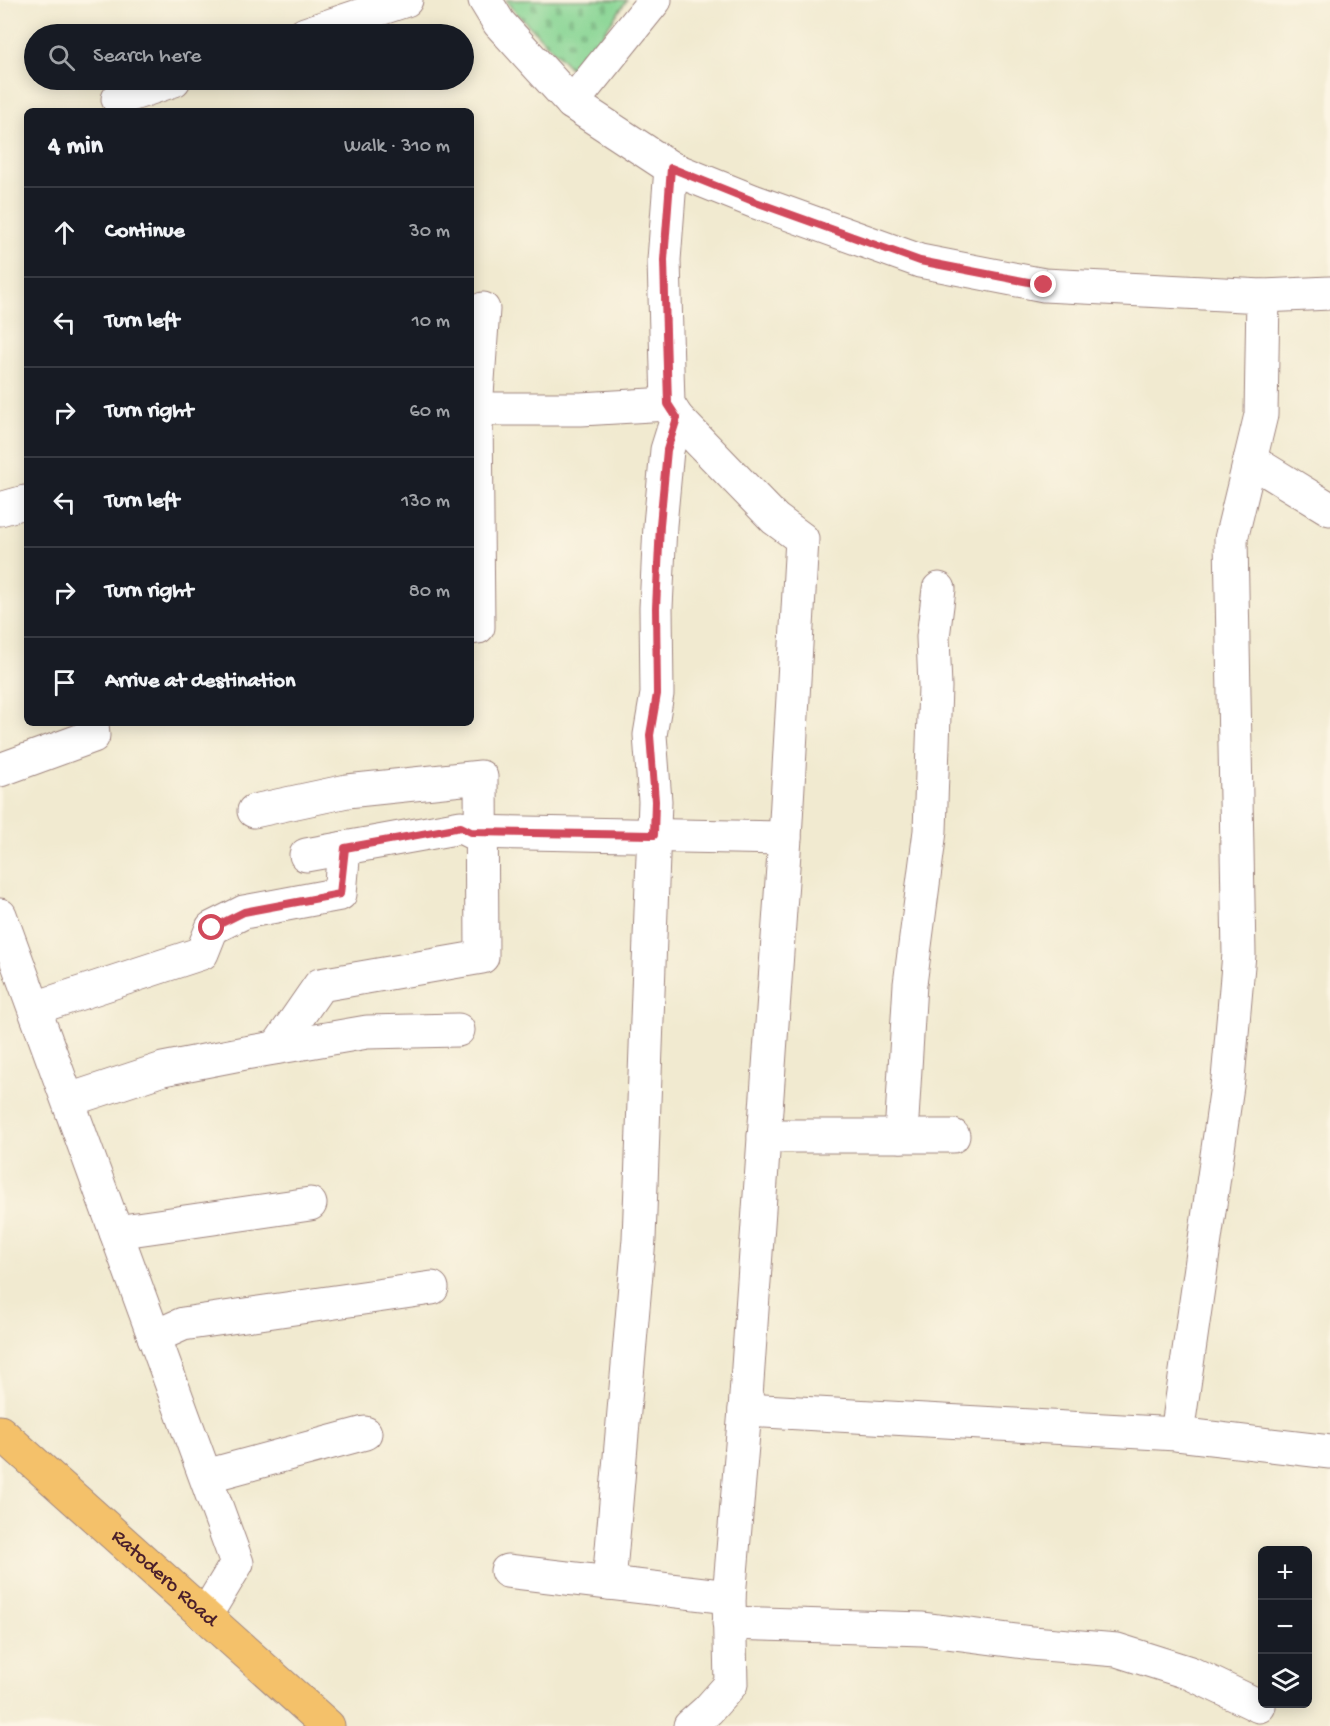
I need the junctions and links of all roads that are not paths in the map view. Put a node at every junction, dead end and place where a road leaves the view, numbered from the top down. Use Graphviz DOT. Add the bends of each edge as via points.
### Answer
graph roads {
  1 [pos="406,0"];
  2 [pos="485,0"];
  3 [pos="655,0"];
  4 [pos="335,24"];
  5 [pos="145,90"];
  6 [pos="118,99"];
  7 [pos="572,103"];
  8 [pos="671,168"];
  9 [pos="1330,293"];
  10 [pos="1263,296"];
  11 [pos="483,309"];
  12 [pos="474,399"];
  13 [pos="474,409"];
  14 [pos="672,411"];
  15 [pos="474,453"];
  16 [pos="1250,460"];
  17 [pos="1330,509"];
  18 [pos="939,589"];
  19 [pos="474,628"];
  20 [pos="92,726"];
  21 [pos="0,770"];
  22 [pos="254,811"];
  23 [pos="481,832"];
  24 [pos="654,835"];
  25 [pos="785,838"];
  26 [pos="345,848"];
  27 [pos="306,855"];
  28 [pos="0,915"];
  29 [pos="35,1008"];
  30 [pos="458,1030"];
  31 [pos="278,1047"];
  32 [pos="69,1100"];
  33 [pos="764,1136"];
  34 [pos="901,1136"];
  35 [pos="953,1136"];
  36 [pos="310,1204"];
  37 [pos="116,1232"];
  38 [pos="432,1288"];
  39 [pos="154,1337"];
  40 [pos="745,1410"];
  41 [pos="0,1432"];
  42 [pos="366,1433"];
  43 [pos="1176,1434"];
  44 [pos="1330,1452"];
  45 [pos="206,1476"];
  46 [pos="507,1571"];
  47 [pos="609,1583"];
  48 [pos="729,1610"];
  49 [pos="205,1616"];
  50 [pos="1258,1706"];
  51 [pos="328,1726"];
  52 [pos="690,1726"];
  1 -- 4 [label="street"];
  2 -- 7 [label="street" via="499,23"];
  3 -- 7 [label="street"];
  5 -- 6 [label="street"];
  7 -- 8 [label="street"];
  8 -- 10 [label="street" via="920,261 1044,285"];
  8 -- 14 [label="street" via="664,260"];
  9 -- 10 [label="street"];
  10 -- 16 [label="street" via="1261,415"];
  11 -- 12 [label="street"];
  13 -- 14 [label="street"];
  14 -- 24 [label="street" via="660,525 657,694 650,735"];
  14 -- 25 [label="street" via="775,519 802,539"];
  15 -- 19 [label="street" via="478,627"];
  16 -- 17 [label="street"];
  16 -- 43 [label="street" via="1231,539 1239,954 1228,1079"];
  18 -- 34 [label="street" via="933,637 930,831 910,984"];
  20 -- 21 [label="street" via="93,736"];
  22 -- 23 [label="street" via="347,791 481,777"];
  23 -- 24 [label="street"];
  23 -- 26 [label="street" via="461,827"];
  23 -- 31 [label="street" via="482,957 320,985"];
  24 -- 25 [label="street"];
  24 -- 47 [label="street" via="639,1239"];
  25 -- 33 [label="street"];
  26 -- 27 [label="street"];
  26 -- 29 [label="street" via="340,894 244,912 212,928 202,953"];
  28 -- 29 [label="street"];
  29 -- 32 [label="street"];
  30 -- 31 [label="street" via="367,1032"];
  31 -- 32 [label="street" via="163,1069"];
  32 -- 37 [label="street"];
  33 -- 34 [label="street"];
  33 -- 40 [label="street"];
  34 -- 35 [label="street"];
  36 -- 37 [label="street"];
  37 -- 39 [label="street"];
  38 -- 39 [label="street" via="183,1324"];
  39 -- 45 [label="street"];
  40 -- 43 [label="street"];
  40 -- 48 [label="street"];
  41 -- 49 [label="main road, Ratodero Road"];
  42 -- 45 [label="street"];
  43 -- 44 [label="street"];
  45 -- 49 [label="street" via="237,1563"];
  46 -- 47 [label="street"];
  47 -- 48 [label="street"];
  48 -- 50 [label="street" via="1117,1650 1190,1673"];
  48 -- 52 [label="street" via="731,1684"];
  49 -- 51 [label="main road, Ratodero Road"];
}
